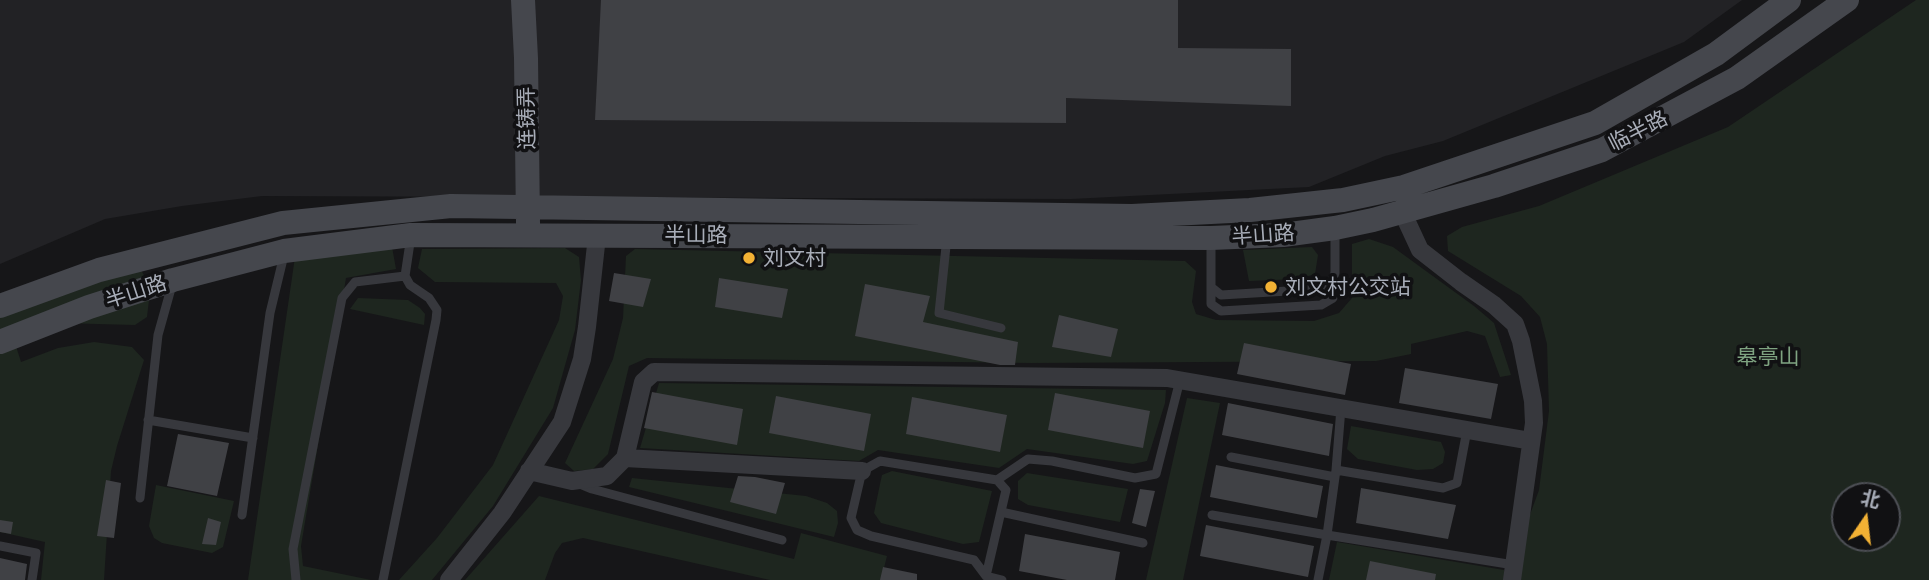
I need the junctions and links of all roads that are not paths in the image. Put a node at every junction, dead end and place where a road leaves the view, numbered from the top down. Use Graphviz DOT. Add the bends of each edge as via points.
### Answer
graph roads {
  1 [pos="523,0"];
  2 [pos="1789,0"];
  3 [pos="1847,0"];
  4 [pos="1405,199"];
  5 [pos="527,207"];
  6 [pos="1335,228"];
  7 [pos="411,235"];
  8 [pos="528,235"];
  9 [pos="947,235"];
  10 [pos="597,236"];
  11 [pos="1211,238"];
  12 [pos="284,251"];
  13 [pos="1335,273"];
  14 [pos="405,276"];
  15 [pos="173,280"];
  16 [pos="1211,287"];
  17 [pos="0,306"];
  18 [pos="1001,328"];
  19 [pos="0,342"];
  20 [pos="1180,380"];
  21 [pos="1341,408"];
  22 [pos="148,420"];
  23 [pos="1467,430"];
  24 [pos="253,438"];
  25 [pos="1531,442"];
  26 [pos="1231,457"];
  27 [pos="625,458"];
  28 [pos="529,471"];
  29 [pos="862,471"];
  30 [pos="1335,474"];
  31 [pos="572,481"];
  32 [pos="998,481"];
  33 [pos="139,498"];
  34 [pos="1001,512"];
  35 [pos="242,515"];
  36 [pos="1212,515"];
  37 [pos="1326,535"];
  38 [pos="782,540"];
  39 [pos="1143,543"];
  40 [pos="0,546"];
  41 [pos="1513,573"];
  42 [pos="986,576"];
  43 [pos="32,580"];
  44 [pos="296,580"];
  45 [pos="383,580"];
  46 [pos="449,580"];
  47 [pos="1002,580"];
  48 [pos="1318,580"];
  1 -- 5 [label="main road, 连铸弄"];
  2 -- 4 [label="main road, 临半路" via="1716,54 1595,123"];
  3 -- 4 [label="main road, 临半路" via="1737,78 1602,150 1493,186"];
  4 -- 5 [label="main road, 半山路" via="1132,216"];
  4 -- 6 [label="main road, 半山路"];
  4 -- 25 [label="street" via="1407,222 1420,250 1515,324 1533,401"];
  5 -- 8 [label="main road, 连铸弄"];
  5 -- 17 [label="main road, 半山路" via="451,206 283,223 99,270"];
  6 -- 11 [label="main road, 半山路"];
  6 -- 13 [label="lane"];
  7 -- 8 [label="main road, 半山路"];
  7 -- 12 [label="main road, 半山路"];
  7 -- 14 [label="lane"];
  8 -- 10 [label="main road, 半山路"];
  9 -- 10 [label="main road, 半山路"];
  9 -- 11 [label="main road, 半山路"];
  9 -- 18 [label="lane" via="939,313"];
  10 -- 28 [label="street" via="582,359 562,422"];
  11 -- 16 [label="lane"];
  12 -- 15 [label="main road, 半山路"];
  12 -- 24 [label="lane" via="270,313"];
  13 -- 16 [label="lane" via="1329,288 1221,295"];
  13 -- 16 [label="lane" via="1333,298 1321,305 1221,311 1211,304"];
  14 -- 44 [label="lane" via="355,282 342,298 293,550"];
  14 -- 45 [label="lane" via="437,310"];
  15 -- 19 [label="main road, 半山路"];
  15 -- 22 [label="lane" via="158,335"];
  20 -- 21 [label="street"];
  20 -- 27 [label="street" via="654,372 643,382"];
  20 -- 32 [label="lane" via="1156,474 1135,478 1028,459"];
  21 -- 23 [label="street"];
  21 -- 30 [label="lane"];
  22 -- 24 [label="lane"];
  22 -- 33 [label="lane"];
  23 -- 25 [label="street"];
  23 -- 30 [label="lane" via="1457,483 1443,488"];
  24 -- 35 [label="lane"];
  25 -- 41 [label="street"];
  26 -- 30 [label="lane"];
  27 -- 29 [label="street"];
  27 -- 31 [label="street" via="607,476"];
  28 -- 31 [label="street"];
  28 -- 46 [label="street"];
  29 -- 32 [label="lane" via="880,461"];
  29 -- 42 [label="lane" via="851,519 857,530 974,560"];
  30 -- 37 [label="lane"];
  31 -- 38 [label="lane"];
  32 -- 34 [label="lane" via="1006,490"];
  34 -- 39 [label="lane"];
  34 -- 42 [label="lane"];
  36 -- 37 [label="lane"];
  37 -- 41 [label="lane"];
  37 -- 48 [label="lane"];
  40 -- 43 [label="lane" via="36,553"];
  42 -- 47 [label="lane"];
}
